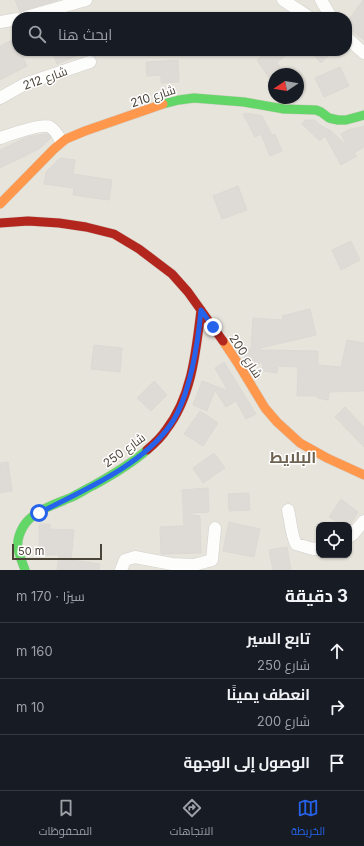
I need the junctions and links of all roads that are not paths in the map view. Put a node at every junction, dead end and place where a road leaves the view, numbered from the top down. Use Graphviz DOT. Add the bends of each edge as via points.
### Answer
graph roads {
  1 [pos="86,0"];
  2 [pos="283,0"];
  3 [pos="321,0"];
  4 [pos="44,12"];
  5 [pos="301,12"];
  6 [pos="328,12"];
  7 [pos="12,20"];
  8 [pos="0,22"];
  9 [pos="352,42"];
  10 [pos="364,53"];
  11 [pos="90,62"];
  12 [pos="0,98"];
  13 [pos="364,115"];
  14 [pos="0,138"];
  15 [pos="61,142"];
  16 [pos="0,204"];
  17 [pos="0,223"];
  18 [pos="201,310"];
  19 [pos="364,475"];
  20 [pos="288,510"];
  21 [pos="364,521"];
  22 [pos="215,528"];
  23 [pos="352,534"];
  24 [pos="316,548"];
  25 [pos="25,570"];
  26 [pos="121,570"];
  1 -- 4 [label="street"];
  2 -- 5 [label="street"];
  3 -- 6 [label="street"];
  7 -- 8 [label="street"];
  9 -- 10 [label="street"];
  11 -- 12 [label="street, شارع 212" via="25,84"];
  13 -- 15 [label="main road, شارع 210" via="339,121 316,110 284,109 204,98 186,99 85,131"];
  14 -- 15 [label="street" via="47,126 52,127"];
  15 -- 16 [label="main road, شارع 210"];
  17 -- 18 [label="main road, شارع 200" via="59,223 114,234 172,274"];
  18 -- 19 [label="main road, شارع 200" via="265,408 277,422 300,443"];
  18 -- 25 [label="main road, شارع 250" via="192,370 183,400 172,423 154,444 122,468 27,521 19,533 17,552"];
  20 -- 24 [label="street" via="296,544"];
  21 -- 23 [label="street"];
  22 -- 26 [label="street" via="212,560 194,565 135,557 125,560"];
}
